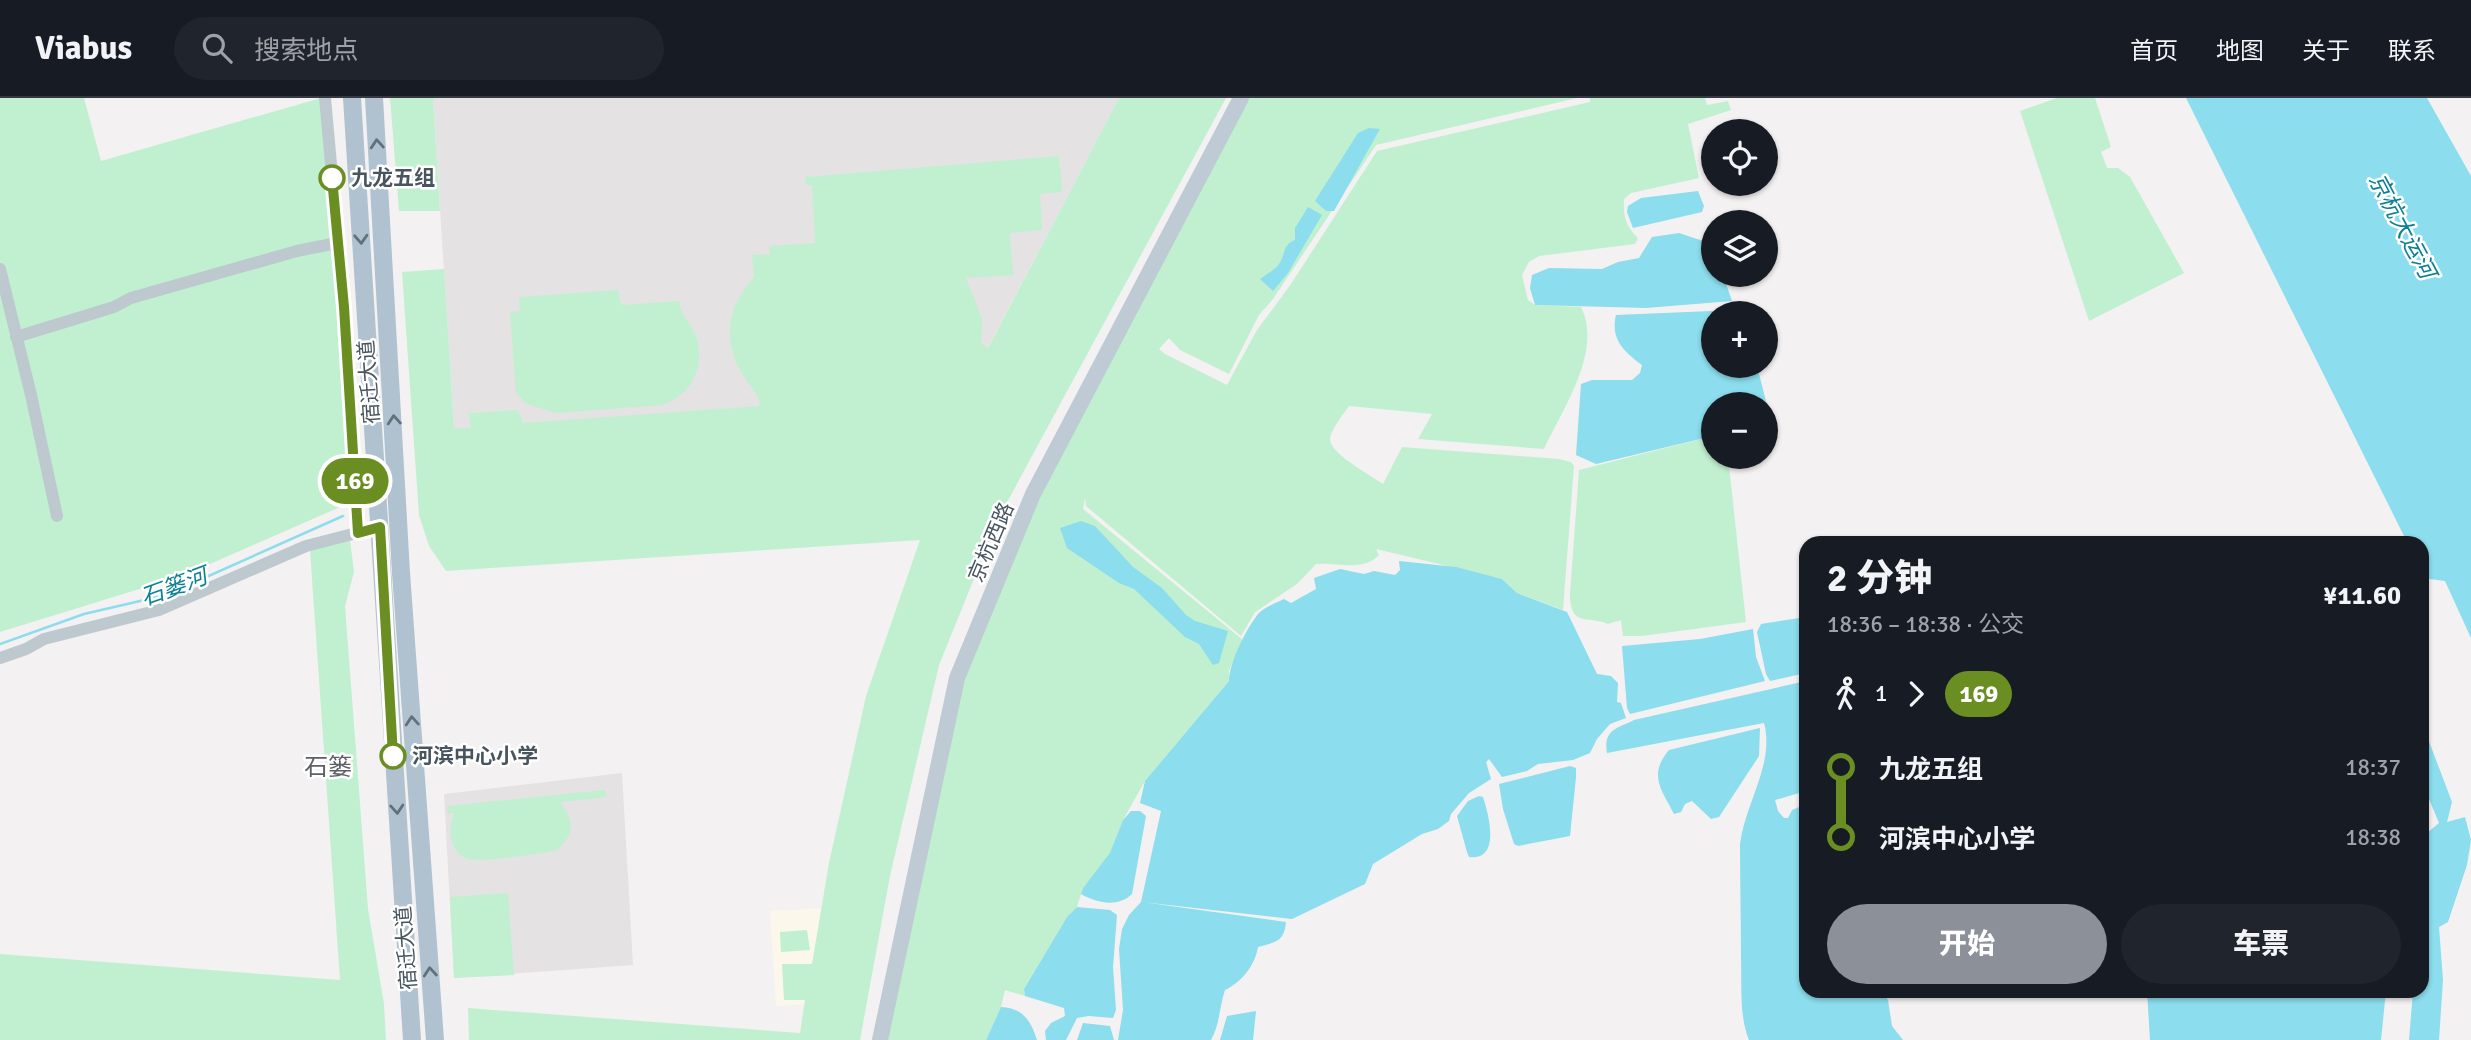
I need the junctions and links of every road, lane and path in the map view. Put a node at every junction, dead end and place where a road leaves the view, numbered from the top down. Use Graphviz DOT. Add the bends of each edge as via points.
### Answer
graph roads {
  1 [pos="326,98"];
  2 [pos="352,98"];
  3 [pos="374,98"];
  4 [pos="1241,98"];
  5 [pos="337,243"];
  6 [pos="0,270"];
  7 [pos="16,337"];
  8 [pos="57,516"];
  9 [pos="380,527"];
  10 [pos="358,533"];
  11 [pos="0,659"];
  12 [pos="412,1040"];
  13 [pos="435,1040"];
  14 [pos="880,1040"];
  1 -- 5 [label="street"];
  2 -- 9 [label="main road, 宿迁大道, one-way"];
  13 -- 3 [label="main road, 宿迁大道, one-way" via="402,587"];
  4 -- 14 [label="main road, 京杭西路" via="1033,494 957,678"];
  5 -- 7 [label="street" via="131,298"];
  5 -- 10 [label="street"];
  6 -- 7 [label="street"];
  7 -- 8 [label="street"];
  9 -- 10 [label="street"];
  9 -- 12 [label="main road, 宿迁大道, one-way"];
  10 -- 11 [label="street" via="306,546 159,610 44,639"];
}
